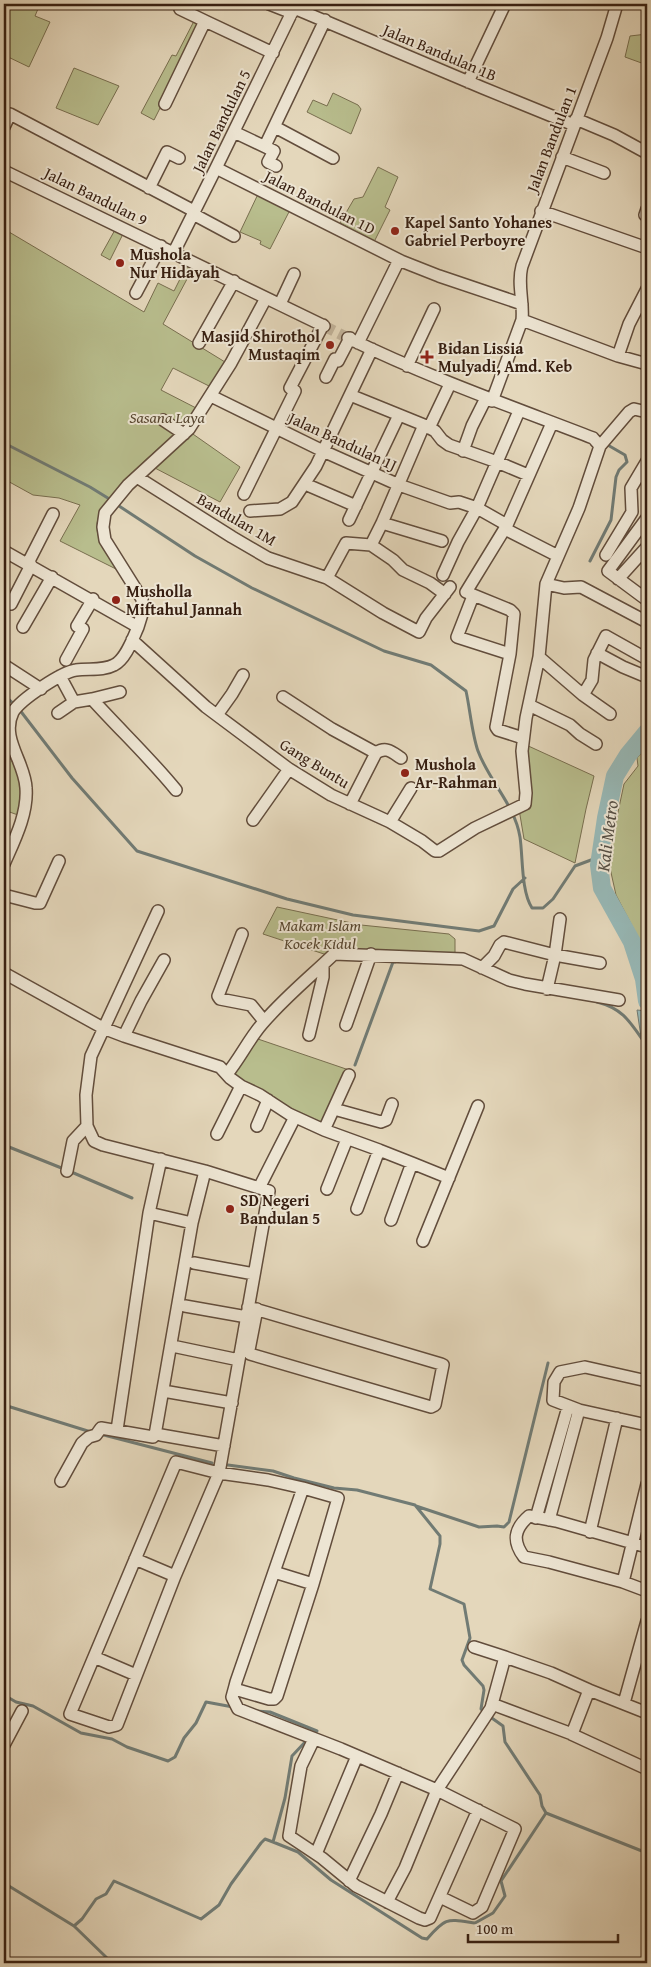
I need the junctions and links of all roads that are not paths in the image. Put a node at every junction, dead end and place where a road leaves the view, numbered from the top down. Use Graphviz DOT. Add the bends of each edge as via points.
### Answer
graph roads {
  1 [pos="182,4"];
  2 [pos="269,4"];
  3 [pos="505,4"];
  4 [pos="617,4"];
  5 [pos="294,8"];
  6 [pos="325,20"];
  7 [pos="205,21"];
  8 [pos="273,53"];
  9 [pos="468,82"];
  10 [pos="164,104"];
  11 [pos="575,122"];
  12 [pos="275,127"];
  13 [pos="4,128"];
  14 [pos="234,132"];
  15 [pos="265,146"];
  16 [pos="647,153"];
  17 [pos="562,157"];
  18 [pos="179,158"];
  19 [pos="333,158"];
  20 [pos="276,166"];
  21 [pos="216,168"];
  22 [pos="4,171"];
  23 [pos="604,173"];
  24 [pos="149,188"];
  25 [pos="541,211"];
  26 [pos="194,212"];
  27 [pos="234,236"];
  28 [pos="161,246"];
  29 [pos="647,248"];
  30 [pos="174,252"];
  31 [pos="400,260"];
  32 [pos="294,274"];
  33 [pos="234,281"];
  34 [pos="647,289"];
  35 [pos="136,294"];
  36 [pos="266,298"];
  37 [pos="280,304"];
  38 [pos="522,304"];
  39 [pos="434,309"];
  40 [pos="522,320"];
  41 [pos="352,340"];
  42 [pos="199,343"];
  43 [pos="372,349"];
  44 [pos="618,356"];
  45 [pos="647,364"];
  46 [pos="407,366"];
  47 [pos="326,377"];
  48 [pos="450,384"];
  49 [pos="350,395"];
  50 [pos="211,396"];
  51 [pos="489,400"];
  52 [pos="519,412"];
  53 [pos="647,412"];
  54 [pos="400,415"];
  55 [pos="163,420"];
  56 [pos="552,422"];
  57 [pos="427,426"];
  58 [pos="276,428"];
  59 [pos="184,434"];
  60 [pos="600,446"];
  61 [pos="323,451"];
  62 [pos="463,452"];
  63 [pos="497,462"];
  64 [pos="647,462"];
  65 [pos="372,473"];
  66 [pos="528,475"];
  67 [pos="137,477"];
  68 [pos="305,484"];
  69 [pos="399,485"];
  70 [pos="244,494"];
  71 [pos="356,506"];
  72 [pos="477,508"];
  73 [pos="250,511"];
  74 [pos="53,514"];
  75 [pos="647,518"];
  76 [pos="349,520"];
  77 [pos="382,523"];
  78 [pos="506,527"];
  79 [pos="442,541"];
  80 [pos="371,545"];
  81 [pos="647,547"];
  82 [pos="4,551"];
  83 [pos="606,555"];
  84 [pos="558,556"];
  85 [pos="643,561"];
  86 [pos="30,564"];
  87 [pos="443,575"];
  88 [pos="52,577"];
  89 [pos="327,578"];
  90 [pos="618,579"];
  91 [pos="546,584"];
  92 [pos="473,596"];
  93 [pos="93,600"];
  94 [pos="647,600"];
  95 [pos="11,604"];
  96 [pos="647,622"];
  97 [pos="138,626"];
  98 [pos="23,627"];
  99 [pos="132,640"];
  100 [pos="597,653"];
  101 [pos="510,654"];
  102 [pos="539,657"];
  103 [pos="647,659"];
  104 [pos="66,660"];
  105 [pos="4,665"];
  106 [pos="243,675"];
  107 [pos="60,676"];
  108 [pos="647,677"];
  109 [pos="41,689"];
  110 [pos="120,692"];
  111 [pos="583,695"];
  112 [pos="283,697"];
  113 [pos="92,699"];
  114 [pos="74,702"];
  115 [pos="529,704"];
  116 [pos="58,713"];
  117 [pos="610,714"];
  118 [pos="217,715"];
  119 [pos="523,738"];
  120 [pos="596,744"];
  121 [pos="376,752"];
  122 [pos="401,758"];
  123 [pos="289,769"];
  124 [pos="411,788"];
  125 [pos="176,790"];
  126 [pos="350,804"];
  127 [pos="253,820"];
  128 [pos="390,822"];
  129 [pos="7,847"];
  130 [pos="59,861"];
  131 [pos="4,864"];
  132 [pos="4,895"];
  133 [pos="158,910"];
  134 [pos="560,919"];
  135 [pos="242,934"];
  136 [pos="370,954"];
  137 [pos="555,955"];
  138 [pos="164,960"];
  139 [pos="600,963"];
  140 [pos="323,965"];
  141 [pos="482,968"];
  142 [pos="4,973"];
  143 [pos="547,989"];
  144 [pos="619,1000"];
  145 [pos="264,1021"];
  146 [pos="346,1025"];
  147 [pos="103,1028"];
  148 [pos="309,1035"];
  149 [pos="124,1036"];
  150 [pos="227,1074"];
  151 [pos="349,1075"];
  152 [pos="241,1086"];
  153 [pos="268,1100"];
  154 [pos="392,1104"];
  155 [pos="478,1106"];
  156 [pos="334,1109"];
  157 [pos="295,1117"];
  158 [pos="87,1126"];
  159 [pos="257,1126"];
  160 [pos="324,1130"];
  161 [pos="218,1134"];
  162 [pos="347,1139"];
  163 [pos="379,1150"];
  164 [pos="161,1159"];
  165 [pos="412,1163"];
  166 [pos="67,1171"];
  167 [pos="205,1171"];
  168 [pos="449,1178"];
  169 [pos="259,1188"];
  170 [pos="326,1189"];
  171 [pos="357,1209"];
  172 [pos="149,1213"];
  173 [pos="391,1220"];
  174 [pos="192,1223"];
  175 [pos="423,1241"];
  176 [pos="194,1263"];
  177 [pos="254,1274"];
  178 [pos="185,1306"];
  179 [pos="251,1311"];
  180 [pos="178,1347"];
  181 [pos="239,1360"];
  182 [pos="647,1381"];
  183 [pos="169,1392"];
  184 [pos="232,1403"];
  185 [pos="574,1408"];
  186 [pos="617,1418"];
  187 [pos="647,1425"];
  188 [pos="117,1430"];
  189 [pos="161,1435"];
  190 [pos="224,1446"];
  191 [pos="552,1462"];
  192 [pos="564,1464"];
  193 [pos="219,1473"];
  194 [pos="61,1481"];
  195 [pos="647,1484"];
  196 [pos="303,1488"];
  197 [pos="536,1518"];
  198 [pos="549,1520"];
  199 [pos="590,1532"];
  200 [pos="632,1542"];
  201 [pos="647,1548"];
  202 [pos="135,1559"];
  203 [pos="274,1572"];
  204 [pos="175,1576"];
  205 [pos="623,1582"];
  206 [pos="313,1584"];
  207 [pos="647,1591"];
  208 [pos="647,1621"];
  209 [pos="474,1647"];
  210 [pos="94,1657"];
  211 [pos="504,1657"];
  212 [pos="136,1675"];
  213 [pos="235,1686"];
  214 [pos="589,1690"];
  215 [pos="492,1704"];
  216 [pos="624,1704"];
  217 [pos="22,1711"];
  218 [pos="647,1712"];
  219 [pos="571,1734"];
  220 [pos="314,1739"];
  221 [pos="4,1745"];
  222 [pos="357,1756"];
  223 [pos="647,1770"];
  224 [pos="398,1773"];
  225 [pos="437,1790"];
  226 [pos="478,1810"];
  227 [pos="316,1854"];
  228 [pos="349,1881"];
  229 [pos="440,1897"];
  230 [pos="387,1902"];
  1 -- 7 [label="street" via="180,9"];
  2 -- 5 [label="street, Jalan Bandulan 1B"];
  3 -- 9 [label="street"];
  4 -- 11 [label="street, Jalan Bandulan 1"];
  5 -- 6 [label="street, Jalan Bandulan 1B"];
  5 -- 8 [label="street, Jalan Bandulan 5"];
  6 -- 9 [label="street, Jalan Bandulan 1B"];
  6 -- 12 [label="street"];
  7 -- 8 [label="street"];
  7 -- 10 [label="street"];
  8 -- 14 [label="street, Jalan Bandulan 5"];
  9 -- 11 [label="street, Jalan Bandulan 1B"];
  11 -- 16 [label="street, Jalan Bandulan 1B" via="614,135"];
  11 -- 17 [label="street, Jalan Bandulan 1"];
  12 -- 15 [label="street"];
  12 -- 19 [label="street"];
  13 -- 24 [label="street" via="10,114"];
  14 -- 15 [label="street"];
  14 -- 21 [label="street, Jalan Bandulan 5"];
  15 -- 20 [label="street" via="274,151 268,162"];
  17 -- 23 [label="street"];
  17 -- 25 [label="street, Jalan Bandulan 1"];
  18 -- 24 [label="street" via="167,152"];
  21 -- 26 [label="street, Jalan Bandulan 5"];
  21 -- 31 [label="street, Jalan Bandulan 1D"];
  22 -- 28 [label="street, Jalan Bandulan 9"];
  24 -- 26 [label="street"];
  25 -- 29 [label="street"];
  25 -- 38 [label="street, Jalan Bandulan 1" via="520,273"];
  26 -- 27 [label="street"];
  26 -- 30 [label="street, Jalan Bandulan 5"];
  28 -- 30 [label="street, Jalan Bandulan 9"];
  28 -- 35 [label="street"];
  30 -- 33 [label="street, Jalan Bandulan 9"];
  31 -- 38 [label="street, Jalan Bandulan 1D"];
  31 -- 41 [label="street"];
  32 -- 37 [label="street"];
  33 -- 36 [label="street, Jalan Bandulan 9"];
  33 -- 42 [label="street"];
  34 -- 44 [label="street" via="629,324"];
  36 -- 37 [label="street, Jalan Bandulan 9"];
  36 -- 50 [label="street"];
  37 -- 58 [label="street, Jalan Bandulan 9" via="324,326 290,388 295,391"];
  38 -- 40 [label="street, Jalan Bandulan 1"];
  39 -- 46 [label="street"];
  40 -- 44 [label="street"];
  40 -- 51 [label="street, Jalan Bandulan 1"];
  41 -- 43 [label="street"];
  41 -- 47 [label="street" via="338,361 335,359"];
  43 -- 46 [label="street"];
  43 -- 49 [label="street"];
  44 -- 45 [label="street"];
  46 -- 48 [label="street"];
  48 -- 51 [label="street"];
  48 -- 57 [label="street"];
  49 -- 54 [label="street"];
  49 -- 61 [label="street"];
  50 -- 58 [label="street, Jalan Bandulan 1J"];
  50 -- 59 [label="street"];
  51 -- 52 [label="street"];
  51 -- 62 [label="street, Jalan Bandulan 1" via="472,426"];
  52 -- 56 [label="street"];
  52 -- 63 [label="street"];
  53 -- 60 [label="street" via="634,409 629,412"];
  54 -- 57 [label="street"];
  54 -- 65 [label="street"];
  55 -- 59 [label="street"];
  56 -- 60 [label="street" via="592,438"];
  56 -- 66 [label="street"];
  57 -- 62 [label="street" via="449,446"];
  57 -- 69 [label="street"];
  58 -- 61 [label="street, Jalan Bandulan 1J"];
  58 -- 70 [label="street"];
  59 -- 67 [label="street"];
  60 -- 84 [label="street" via="580,508"];
  61 -- 65 [label="street, Jalan Bandulan 1J"];
  61 -- 68 [label="street"];
  62 -- 63 [label="street"];
  63 -- 66 [label="street"];
  63 -- 72 [label="street"];
  64 -- 83 [label="street" via="631,488 632,512"];
  65 -- 69 [label="street, Jalan Bandulan 1J"];
  65 -- 71 [label="street"];
  66 -- 78 [label="street"];
  67 -- 89 [label="street, Bandulan 1M" via="268,558"];
  67 -- 97 [label="street" via="110,506 103,521 103,533 140,593 143,608"];
  68 -- 71 [label="street"];
  68 -- 73 [label="street" via="285,507"];
  69 -- 72 [label="street" via="450,503 459,502"];
  69 -- 77 [label="street, Jalan Bandulan 1J"];
  71 -- 76 [label="street"];
  72 -- 78 [label="street"];
  72 -- 87 [label="street"];
  74 -- 86 [label="street"];
  75 -- 90 [label="street" via="608,571"];
  77 -- 79 [label="street"];
  77 -- 80 [label="street, Jalan Bandulan 1J"];
  78 -- 84 [label="street"];
  78 -- 92 [label="street" via="466,592"];
  80 -- 89 [label="street" via="346,543"];
  80 -- 89 [label="street, Bandulan 1M" via="403,570 447,590 419,632"];
  81 -- 85 [label="street"];
  82 -- 86 [label="street"];
  84 -- 91 [label="street"];
  85 -- 90 [label="street"];
  86 -- 88 [label="street"];
  86 -- 95 [label="street"];
  88 -- 93 [label="street"];
  88 -- 98 [label="street"];
  90 -- 94 [label="street"];
  91 -- 96 [label="street" via="581,587"];
  91 -- 102 [label="street"];
  92 -- 101 [label="street" via="514,614"];
  92 -- 101 [label="street" via="457,637"];
  93 -- 97 [label="street"];
  93 -- 104 [label="street" via="77,626 83,629"];
  97 -- 99 [label="street"];
  99 -- 107 [label="street" via="114,665 76,670"];
  99 -- 118 [label="street, Gang Buntu"];
  100 -- 103 [label="street" via="606,636"];
  100 -- 108 [label="street"];
  100 -- 111 [label="street" via="592,680"];
  101 -- 119 [label="street" via="496,728"];
  102 -- 111 [label="street"];
  102 -- 115 [label="street"];
  105 -- 109 [label="street"];
  106 -- 118 [label="street"];
  107 -- 109 [label="street"];
  107 -- 114 [label="street"];
  109 -- 129 [label="street" via="16,708 9,723 10,742 22,768 26,788 23,815"];
  110 -- 113 [label="street"];
  111 -- 117 [label="street"];
  112 -- 121 [label="street" via="332,729"];
  113 -- 114 [label="street"];
  113 -- 125 [label="street"];
  114 -- 116 [label="street"];
  115 -- 119 [label="street"];
  115 -- 120 [label="street" via="570,725"];
  118 -- 123 [label="street, Gang Buntu"];
  119 -- 128 [label="street, Gang Buntu" via="526,801 521,805 437,851"];
  121 -- 122 [label="street" via="387,749"];
  121 -- 126 [label="street"];
  123 -- 126 [label="street, Gang Buntu"];
  123 -- 127 [label="street"];
  124 -- 128 [label="street"];
  126 -- 128 [label="street, Gang Buntu"];
  129 -- 131 [label="street"];
  130 -- 132 [label="street" via="40,903"];
  133 -- 147 [label="street"];
  134 -- 137 [label="street"];
  135 -- 145 [label="street" via="218,996 220,1000 251,1005"];
  136 -- 140 [label="street" via="334,954"];
  136 -- 141 [label="street" via="402,958 452,957"];
  136 -- 146 [label="street"];
  137 -- 139 [label="street"];
  137 -- 141 [label="street" via="502,942"];
  137 -- 143 [label="street"];
  138 -- 149 [label="street"];
  140 -- 145 [label="street"];
  140 -- 148 [label="street"];
  141 -- 143 [label="street" via="509,980"];
  142 -- 147 [label="street"];
  143 -- 144 [label="street"];
  145 -- 150 [label="street"];
  147 -- 149 [label="street"];
  147 -- 158 [label="street" via="88,1069"];
  149 -- 150 [label="street" via="220,1067"];
  150 -- 152 [label="street"];
  151 -- 156 [label="street"];
  152 -- 153 [label="street"];
  152 -- 161 [label="street"];
  153 -- 157 [label="street"];
  153 -- 159 [label="street"];
  154 -- 156 [label="street" via="386,1120 381,1122"];
  155 -- 168 [label="street"];
  156 -- 160 [label="street"];
  157 -- 160 [label="street"];
  157 -- 169 [label="street"];
  158 -- 164 [label="street" via="97,1143"];
  158 -- 166 [label="street" via="73,1141"];
  160 -- 162 [label="street"];
  162 -- 163 [label="street"];
  162 -- 170 [label="street"];
  163 -- 165 [label="street"];
  163 -- 171 [label="street"];
  164 -- 167 [label="street"];
  164 -- 172 [label="street"];
  165 -- 168 [label="street"];
  165 -- 173 [label="street"];
  167 -- 169 [label="street"];
  167 -- 174 [label="street"];
  168 -- 175 [label="street"];
  169 -- 177 [label="street" via="269,1191"];
  172 -- 174 [label="street"];
  172 -- 188 [label="street"];
  174 -- 188 [label="street" via="156,1435"];
  176 -- 177 [label="street"];
  177 -- 179 [label="street"];
  178 -- 179 [label="street"];
  179 -- 179 [label="street" via="443,1365 435,1405 431,1407 250,1354"];
  179 -- 181 [label="street"];
  180 -- 181 [label="street"];
  181 -- 184 [label="street"];
  182 -- 185 [label="street" via="585,1367 560,1372 554,1382 553,1400"];
  183 -- 184 [label="street"];
  184 -- 190 [label="street"];
  185 -- 186 [label="street"];
  185 -- 191 [label="street"];
  185 -- 192 [label="street"];
  186 -- 187 [label="street"];
  186 -- 199 [label="street"];
  188 -- 194 [label="street" via="101,1428 80,1445"];
  189 -- 190 [label="street"];
  190 -- 193 [label="street"];
  191 -- 192 [label="street"];
  191 -- 197 [label="street"];
  192 -- 198 [label="street"];
  193 -- 196 [label="street"];
  193 -- 202 [label="street" via="176,1462"];
  193 -- 204 [label="street"];
  195 -- 200 [label="street"];
  196 -- 203 [label="street"];
  196 -- 206 [label="street" via="338,1498"];
  197 -- 198 [label="street"];
  197 -- 205 [label="street" via="529,1516 519,1525 516,1538 524,1557"];
  198 -- 199 [label="street"];
  199 -- 200 [label="street"];
  200 -- 201 [label="street"];
  200 -- 205 [label="street"];
  202 -- 204 [label="street"];
  202 -- 210 [label="street"];
  203 -- 206 [label="street"];
  203 -- 213 [label="street"];
  204 -- 212 [label="street"];
  205 -- 207 [label="street"];
  206 -- 213 [label="street" via="274,1699 238,1690"];
  208 -- 216 [label="street"];
  209 -- 211 [label="street"];
  210 -- 212 [label="street"];
  210 -- 212 [label="street" via="70,1714 110,1727 117,1725"];
  211 -- 214 [label="street"];
  211 -- 215 [label="street"];
  213 -- 220 [label="street" via="232,1696 238,1709"];
  214 -- 216 [label="street"];
  214 -- 219 [label="street"];
  215 -- 219 [label="street"];
  215 -- 225 [label="street"];
  216 -- 218 [label="street"];
  217 -- 221 [label="street"];
  219 -- 223 [label="street"];
  220 -- 222 [label="street"];
  220 -- 227 [label="street" via="301,1766 288,1832 289,1836"];
  222 -- 224 [label="street"];
  222 -- 227 [label="street"];
  224 -- 225 [label="street"];
  224 -- 228 [label="street"];
  225 -- 226 [label="street"];
  225 -- 230 [label="street" via="405,1868"];
  226 -- 229 [label="street"];
  226 -- 229 [label="street" via="515,1829 482,1907 473,1913"];
  227 -- 228 [label="street"];
  228 -- 230 [label="street"];
  229 -- 230 [label="street" via="430,1918 425,1920"];
}
